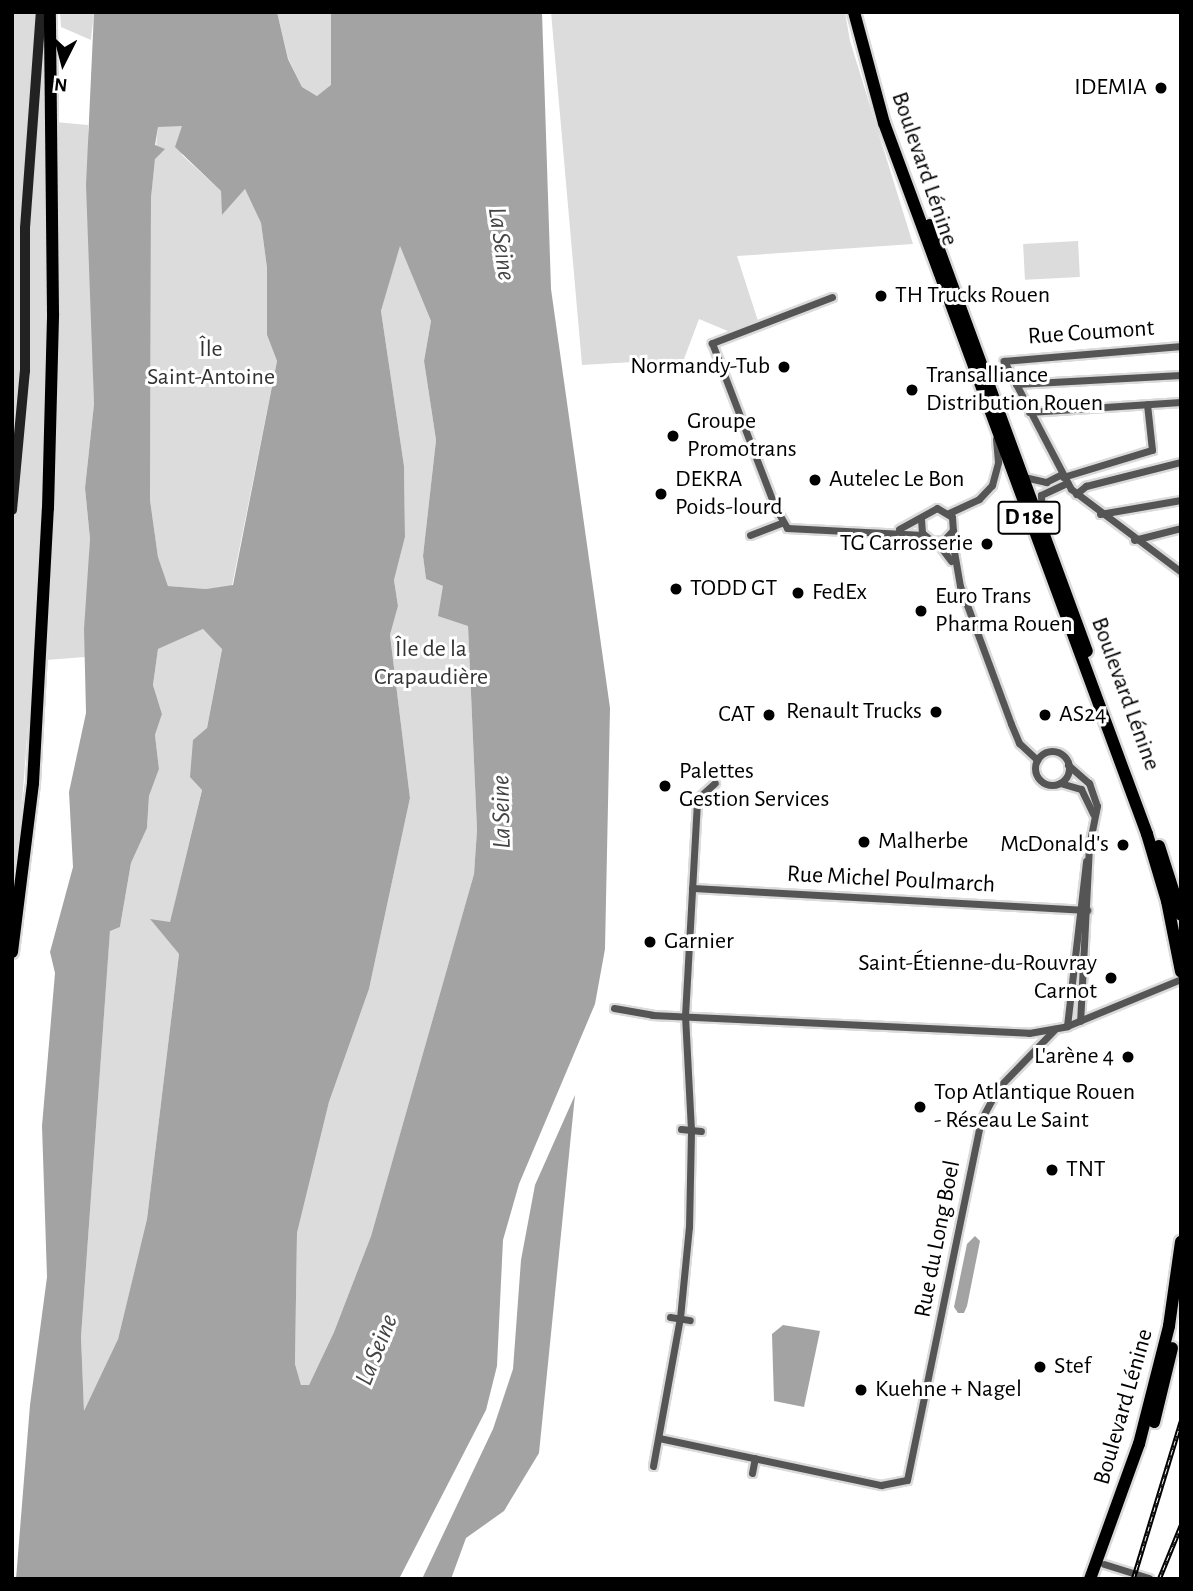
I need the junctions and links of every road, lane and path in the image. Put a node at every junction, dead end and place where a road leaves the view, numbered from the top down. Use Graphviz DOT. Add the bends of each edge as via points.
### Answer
graph roads {
  1 [pos="41,12"];
  2 [pos="50,12"];
  3 [pos="854,12"];
  4 [pos="862,12"];
  5 [pos="832,296"];
  6 [pos="1181,346"];
  7 [pos="1181,374"];
  8 [pos="1016,384"];
  9 [pos="1181,402"];
  10 [pos="1147,404"];
  11 [pos="1029,412"];
  12 [pos="995,428"];
  13 [pos="1181,462"];
  14 [pos="1022,475"];
  15 [pos="1064,478"];
  16 [pos="1076,494"];
  17 [pos="1181,500"];
  18 [pos="12,510"];
  19 [pos="949,513"];
  20 [pos="1100,514"];
  21 [pos="921,520"];
  22 [pos="782,523"];
  23 [pos="1181,528"];
  24 [pos="896,530"];
  25 [pos="1043,530"];
  26 [pos="951,534"];
  27 [pos="750,535"];
  28 [pos="924,535"];
  29 [pos="1134,540"];
  30 [pos="936,541"];
  31 [pos="954,564"];
  32 [pos="1181,572"];
  33 [pos="1037,760"];
  34 [pos="1068,765"];
  35 [pos="1060,782"];
  36 [pos="715,783"];
  37 [pos="1093,814"];
  38 [pos="1089,846"];
  39 [pos="692,888"];
  40 [pos="1078,910"];
  41 [pos="1087,910"];
  42 [pos="1181,915"];
  43 [pos="12,952"];
  44 [pos="1181,972"];
  45 [pos="1181,979"];
  46 [pos="614,1008"];
  47 [pos="685,1016"];
  48 [pos="1080,1021"];
  49 [pos="1067,1026"];
  50 [pos="1055,1029"];
  51 [pos="681,1129"];
  52 [pos="691,1130"];
  53 [pos="701,1131"];
  54 [pos="1181,1242"];
  55 [pos="1181,1296"];
  56 [pos="670,1317"];
  57 [pos="680,1318"];
  58 [pos="691,1320"];
  59 [pos="659,1438"];
  60 [pos="645,1457"];
  61 [pos="755,1458"];
  62 [pos="752,1473"];
  63 [pos="1104,1564"];
  64 [pos="1149,1578"];
  65 [pos="1090,1579"];
  66 [pos="1099,1579"];
  1 -- 18 [label="main road" via="24,228 25,372"];
  2 -- 43 [label="main road" via="53,313 48,508 33,783"];
  3 -- 12 [label="main road, Boulevard Lénine / D 18e" via="884,123"];
  4 -- 14 [label="main road, Boulevard Lénine / D 18e" via="894,129"];
  5 -- 22 [label="street" via="712,343"];
  6 -- 8 [label="street, Rue Coumont" via="1004,359"];
  7 -- 8 [label="street"];
  8 -- 11 [label="street"];
  9 -- 10 [label="street"];
  10 -- 11 [label="street"];
  10 -- 15 [label="street" via="1152,450"];
  11 -- 15 [label="street"];
  12 -- 19 [label="street" via="998,461 992,485 979,499"];
  12 -- 44 [label="main road, Boulevard Lénine / D 18e" via="1154,858"];
  13 -- 16 [label="street" via="1086,486"];
  14 -- 15 [label="street" via="1037,483"];
  14 -- 25 [label="main road, Boulevard Lénine / D 18e"];
  15 -- 16 [label="street"];
  15 -- 25 [label="street" via="1041,495"];
  16 -- 20 [label="street"];
  17 -- 20 [label="street"];
  19 -- 21 [label="street" via="933,508"];
  19 -- 26 [label="street"];
  20 -- 29 [label="street"];
  21 -- 24 [label="street"];
  21 -- 28 [label="street"];
  22 -- 24 [label="street" via="791,529"];
  22 -- 27 [label="street"];
  23 -- 29 [label="street"];
  24 -- 28 [label="street"];
  25 -- 42 [label="main road, Boulevard Lénine / D 18e"];
  26 -- 30 [label="street"];
  26 -- 31 [label="street"];
  28 -- 30 [label="street"];
  29 -- 32 [label="street"];
  30 -- 31 [label="street"];
  31 -- 33 [label="street" via="1019,743"];
  33 -- 34 [label="street" via="1054,752"];
  33 -- 35 [label="street" via="1040,780 1049,785"];
  34 -- 35 [label="street"];
  34 -- 37 [label="street" via="1089,783 1097,806"];
  35 -- 37 [label="street" via="1081,789"];
  36 -- 39 [label="street" via="697,799"];
  37 -- 38 [label="street"];
  38 -- 40 [label="street"];
  38 -- 41 [label="street"];
  39 -- 40 [label="street, Rue Michel Poulmarch"];
  39 -- 47 [label="street"];
  40 -- 41 [label="street, Rue Michel Poulmarch"];
  40 -- 49 [label="street"];
  41 -- 48 [label="street"];
  45 -- 48 [label="street"];
  46 -- 47 [label="street"];
  47 -- 50 [label="street" via="1020,1033"];
  47 -- 52 [label="street"];
  48 -- 49 [label="street"];
  49 -- 50 [label="street"];
  50 -- 61 [label="street, Rue du Long Boel" via="998,1088 981,1120 908,1480 881,1485"];
  51 -- 52 [label="street"];
  52 -- 53 [label="street"];
  52 -- 57 [label="street"];
  54 -- 65 [label="main road, Boulevard Lénine" via="1169,1326 1139,1444"];
  55 -- 63 [label="main road" via="1153,1424"];
  56 -- 57 [label="street"];
  57 -- 58 [label="street"];
  57 -- 59 [label="street"];
  59 -- 60 [label="street" via="654,1463"];
  59 -- 61 [label="street"];
  61 -- 62 [label="street"];
  63 -- 64 [label="street"];
  63 -- 66 [label="main road"];
}
